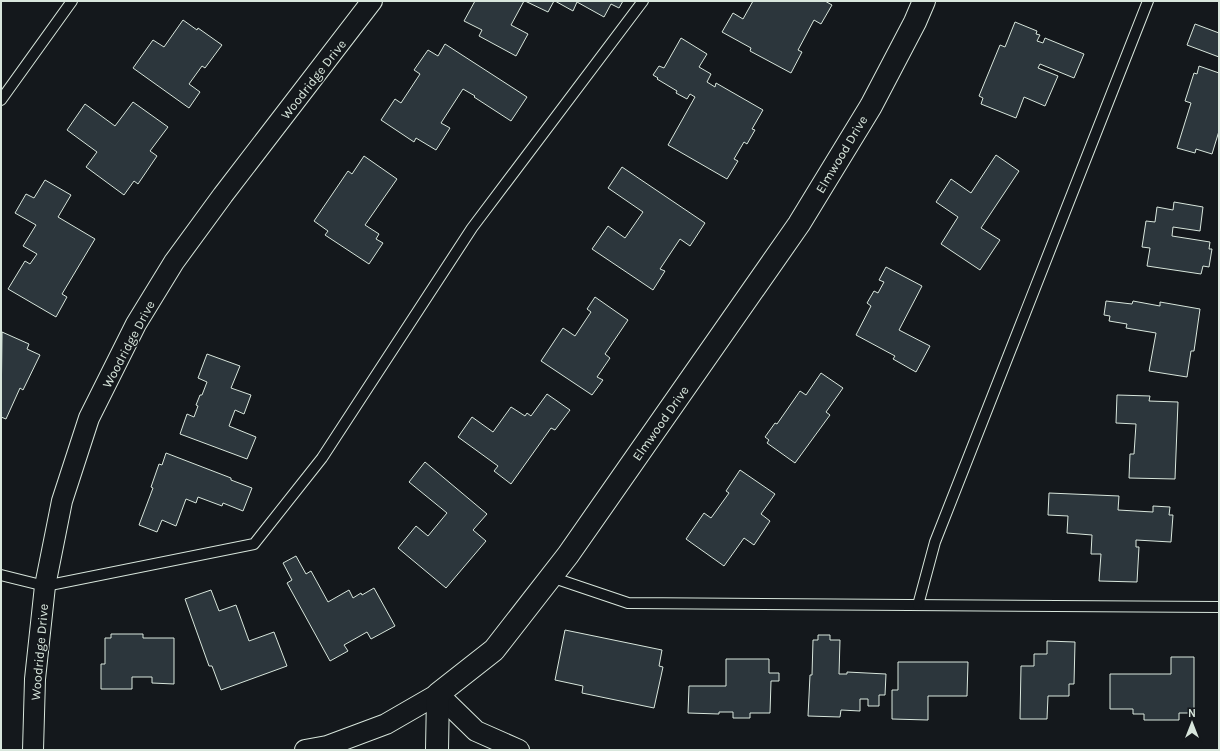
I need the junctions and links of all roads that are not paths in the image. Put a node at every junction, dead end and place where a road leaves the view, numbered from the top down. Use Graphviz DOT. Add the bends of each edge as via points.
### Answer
graph roads {
  1 [pos="72,1"];
  2 [pos="372,1"];
  3 [pos="643,1"];
  4 [pos="924,1"];
  5 [pos="1148,1"];
  6 [pos="1,100"];
  7 [pos="1,575"];
  8 [pos="551,576"];
  9 [pos="45,586"];
  10 [pos="918,605"];
  11 [pos="1219,608"];
  12 [pos="438,694"];
  13 [pos="33,750"];
  14 [pos="305,750"];
  15 [pos="437,750"];
  16 [pos="519,750"];
  1 -- 6 [label="lane"];
  2 -- 9 [label="street, Woodridge Drive" via="174,262 136,324 89,418 62,501"];
  3 -- 9 [label="lane" via="472,228 322,458 254,544"];
  4 -- 8 [label="street, Elmwood Drive" via="871,106 799,224"];
  5 -- 10 [label="lane" via="935,542"];
  7 -- 9 [label="lane"];
  8 -- 10 [label="lane" via="628,603"];
  8 -- 12 [label="street, Elmwood Drive" via="494,650"];
  9 -- 13 [label="street, Woodridge Drive" via="35,679"];
  10 -- 11 [label="lane"];
  12 -- 14 [label="street, Elmwood Drive" via="386,724 326,746"];
  12 -- 15 [label="street"];
  12 -- 16 [label="street" via="476,731"];
}
